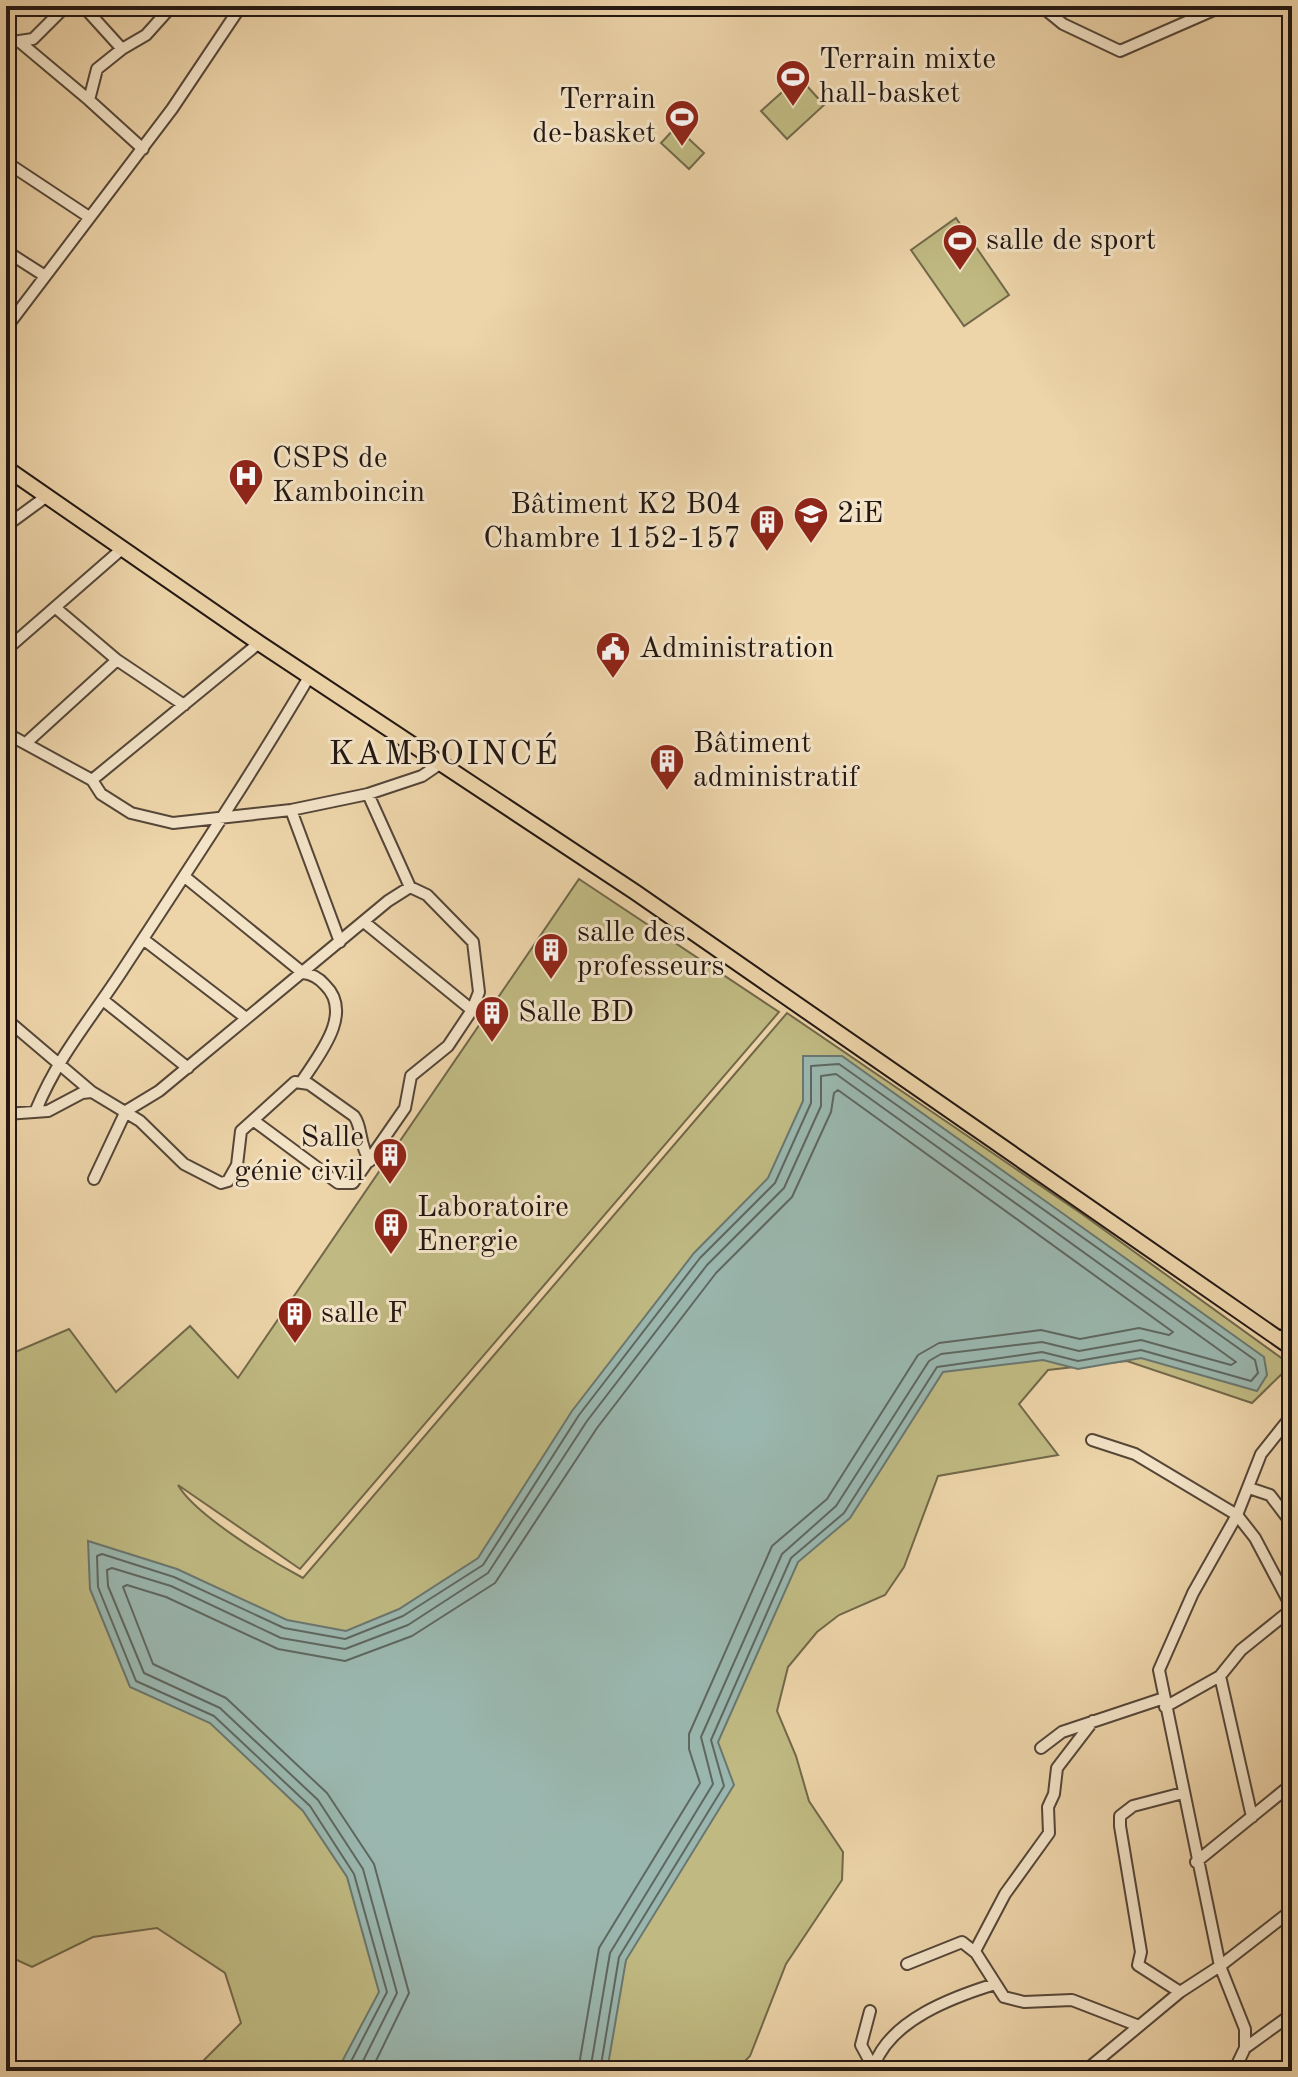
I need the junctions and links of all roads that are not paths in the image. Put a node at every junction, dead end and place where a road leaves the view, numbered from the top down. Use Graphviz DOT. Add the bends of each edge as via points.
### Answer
graph roads {
  1 [pos="13,6"];
  2 [pos="66,6"];
  3 [pos="83,6"];
  4 [pos="172,6"];
  5 [pos="241,6"];
  6 [pos="1041,6"];
  7 [pos="1223,6"];
  8 [pos="6,23"];
  9 [pos="6,43"];
  10 [pos="21,43"];
  11 [pos="122,49"];
  12 [pos="89,100"];
  13 [pos="143,149"];
  14 [pos="6,162"];
  15 [pos="89,217"];
  16 [pos="6,251"];
  17 [pos="45,276"];
  18 [pos="6,328"];
  19 [pos="6,468"];
  20 [pos="47,496"];
  21 [pos="6,526"];
  22 [pos="123,548"];
  23 [pos="57,609"];
  24 [pos="259,643"];
  25 [pos="6,650"];
  26 [pos="117,660"];
  27 [pos="309,677"];
  28 [pos="184,705"];
  29 [pos="6,733"];
  30 [pos="26,743"];
  31 [pos="441,763"];
  32 [pos="92,780"];
  33 [pos="368,794"];
  34 [pos="291,810"];
  35 [pos="222,819"];
  36 [pos="185,877"];
  37 [pos="410,887"];
  38 [pos="364,922"];
  39 [pos="143,939"];
  40 [pos="340,942"];
  41 [pos="303,973"];
  42 [pos="103,1000"];
  43 [pos="472,1010"];
  44 [pos="246,1018"];
  45 [pos="6,1019"];
  46 [pos="56,1063"];
  47 [pos="188,1068"];
  48 [pos="302,1081"];
  49 [pos="92,1092"];
  50 [pos="36,1110"];
  51 [pos="126,1111"];
  52 [pos="6,1114"];
  53 [pos="253,1120"];
  54 [pos="370,1161"];
  55 [pos="94,1179"];
  56 [pos="1288,1332"];
  57 [pos="1292,1348"];
  58 [pos="1292,1415"];
  59 [pos="1092,1440"];
  60 [pos="1249,1488"];
  61 [pos="1237,1515"];
  62 [pos="1292,1524"];
  63 [pos="1292,1609"];
  64 [pos="1220,1676"];
  65 [pos="1165,1702"];
  66 [pos="1093,1721"];
  67 [pos="1041,1748"];
  68 [pos="1292,1784"];
  69 [pos="1183,1793"];
  70 [pos="1252,1817"];
  71 [pos="1196,1862"];
  72 [pos="1292,1910"];
  73 [pos="975,1951"];
  74 [pos="907,1964"];
  75 [pos="1220,1966"];
  76 [pos="995,1984"];
  77 [pos="1180,1992"];
  78 [pos="870,2011"];
  79 [pos="1292,2014"];
  80 [pos="1139,2026"];
  81 [pos="1245,2048"];
  82 [pos="874,2069"];
  83 [pos="896,2071"];
  84 [pos="1085,2071"];
  85 [pos="1234,2071"];
  1 -- 8 [label="street"];
  2 -- 10 [label="street" via="39,35"];
  3 -- 11 [label="street"];
  4 -- 11 [label="street" via="146,35"];
  5 -- 13 [label="street"];
  6 -- 7 [label="street" via="1063,24 1120,51"];
  9 -- 10 [label="street"];
  10 -- 12 [label="street"];
  11 -- 12 [label="street" via="97,69"];
  12 -- 13 [label="street"];
  13 -- 15 [label="street"];
  14 -- 15 [label="street"];
  15 -- 17 [label="street"];
  16 -- 17 [label="street"];
  17 -- 18 [label="street"];
  19 -- 20 [label="main road"];
  20 -- 21 [label="street"];
  20 -- 22 [label="main road"];
  22 -- 23 [label="street"];
  22 -- 24 [label="main road"];
  23 -- 25 [label="street"];
  23 -- 26 [label="street"];
  24 -- 27 [label="main road"];
  24 -- 28 [label="street"];
  26 -- 28 [label="street"];
  26 -- 30 [label="street"];
  27 -- 31 [label="main road"];
  27 -- 35 [label="street"];
  28 -- 32 [label="street"];
  29 -- 30 [label="street"];
  30 -- 32 [label="street"];
  31 -- 33 [label="street" via="422,776"];
  31 -- 56 [label="main road"];
  32 -- 35 [label="street" via="101,794 131,813 173,823"];
  33 -- 34 [label="street"];
  33 -- 37 [label="street"];
  34 -- 35 [label="street"];
  34 -- 40 [label="street"];
  35 -- 36 [label="street"];
  36 -- 39 [label="street"];
  36 -- 41 [label="street"];
  37 -- 38 [label="street"];
  37 -- 43 [label="street" via="427,895 473,942 479,992"];
  38 -- 40 [label="street"];
  38 -- 43 [label="street"];
  39 -- 42 [label="street"];
  39 -- 44 [label="street"];
  40 -- 41 [label="street"];
  41 -- 44 [label="street"];
  41 -- 48 [label="street" via="331,990 336,1010 331,1034"];
  42 -- 46 [label="street"];
  42 -- 47 [label="street"];
  43 -- 54 [label="street" via="448,1046 411,1076 405,1108"];
  44 -- 47 [label="street"];
  45 -- 46 [label="street"];
  46 -- 49 [label="street"];
  46 -- 50 [label="street"];
  47 -- 51 [label="street"];
  48 -- 53 [label="street"];
  48 -- 54 [label="street" via="357,1120 360,1144"];
  49 -- 50 [label="street" via="55,1109"];
  49 -- 51 [label="street"];
  50 -- 52 [label="street"];
  51 -- 53 [label="street" via="184,1164 221,1183 237,1165 239,1134"];
  51 -- 55 [label="street"];
  53 -- 54 [label="street" via="338,1183 353,1183"];
  56 -- 57 [label="main road"];
  58 -- 60 [label="street" via="1261,1454"];
  59 -- 61 [label="street" via="1135,1454"];
  60 -- 61 [label="street"];
  60 -- 62 [label="street" via="1270,1495"];
  61 -- 63 [label="street"];
  61 -- 65 [label="street" via="1163,1657 1159,1670"];
  63 -- 64 [label="street" via="1241,1650"];
  64 -- 65 [label="street"];
  64 -- 70 [label="street"];
  65 -- 66 [label="street"];
  65 -- 69 [label="street"];
  66 -- 67 [label="street" via="1054,1736"];
  66 -- 73 [label="street" via="1057,1768 1048,1807 1049,1833 1005,1894"];
  68 -- 70 [label="street"];
  69 -- 71 [label="street"];
  69 -- 77 [label="street" via="1133,1806 1120,1816 1141,1952 1138,1965"];
  70 -- 71 [label="street"];
  71 -- 75 [label="street"];
  72 -- 75 [label="street"];
  73 -- 74 [label="street" via="954,1942"];
  73 -- 76 [label="street"];
  75 -- 77 [label="street"];
  75 -- 81 [label="street" via="1244,2022"];
  76 -- 80 [label="street" via="1008,1999 1072,2000"];
  76 -- 82 [label="street" via="936,2004 894,2039"];
  77 -- 80 [label="street"];
  78 -- 82 [label="street" via="861,2045"];
  79 -- 81 [label="street"];
  80 -- 84 [label="street"];
  81 -- 85 [label="street"];
  82 -- 83 [label="street"];
}
